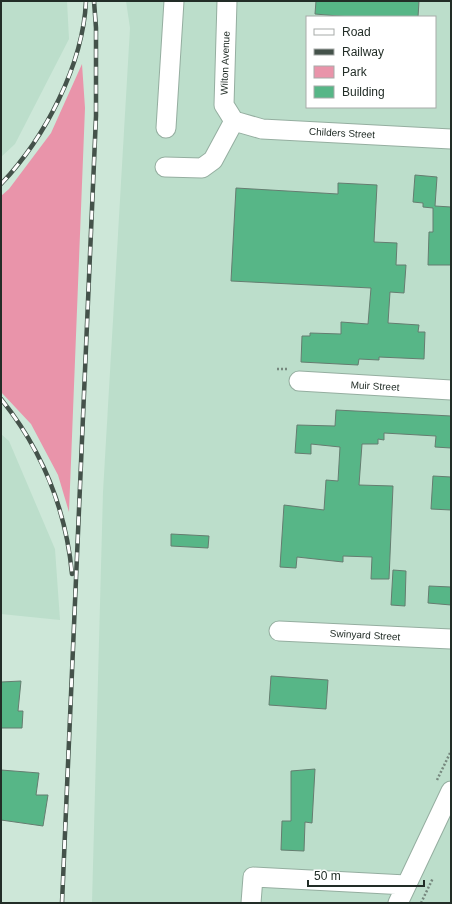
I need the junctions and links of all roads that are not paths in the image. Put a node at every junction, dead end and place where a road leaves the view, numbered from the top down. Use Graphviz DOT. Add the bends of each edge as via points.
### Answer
graph roads {
  1 [pos="174,1"];
  2 [pos="227,1"];
  3 [pos="234,121"];
  4 [pos="166,128"];
  5 [pos="451,138"];
  6 [pos="165,167"];
  7 [pos="299,381"];
  8 [pos="451,390"];
  9 [pos="279,631"];
  10 [pos="451,640"];
  11 [pos="451,791"];
  12 [pos="406,885"];
  13 [pos="251,903"];
  14 [pos="398,903"];
  1 -- 4 [label="street"];
  2 -- 3 [label="street, Wilton Avenue" via="224,105"];
  3 -- 5 [label="street, Childers Street" via="262,129"];
  3 -- 6 [label="street" via="213,160 202,168"];
  7 -- 8 [label="street, Muir Street"];
  9 -- 10 [label="street, Swinyard Street"];
  11 -- 12 [label="street"];
  12 -- 13 [label="street" via="253,877"];
  12 -- 14 [label="street"];
}
